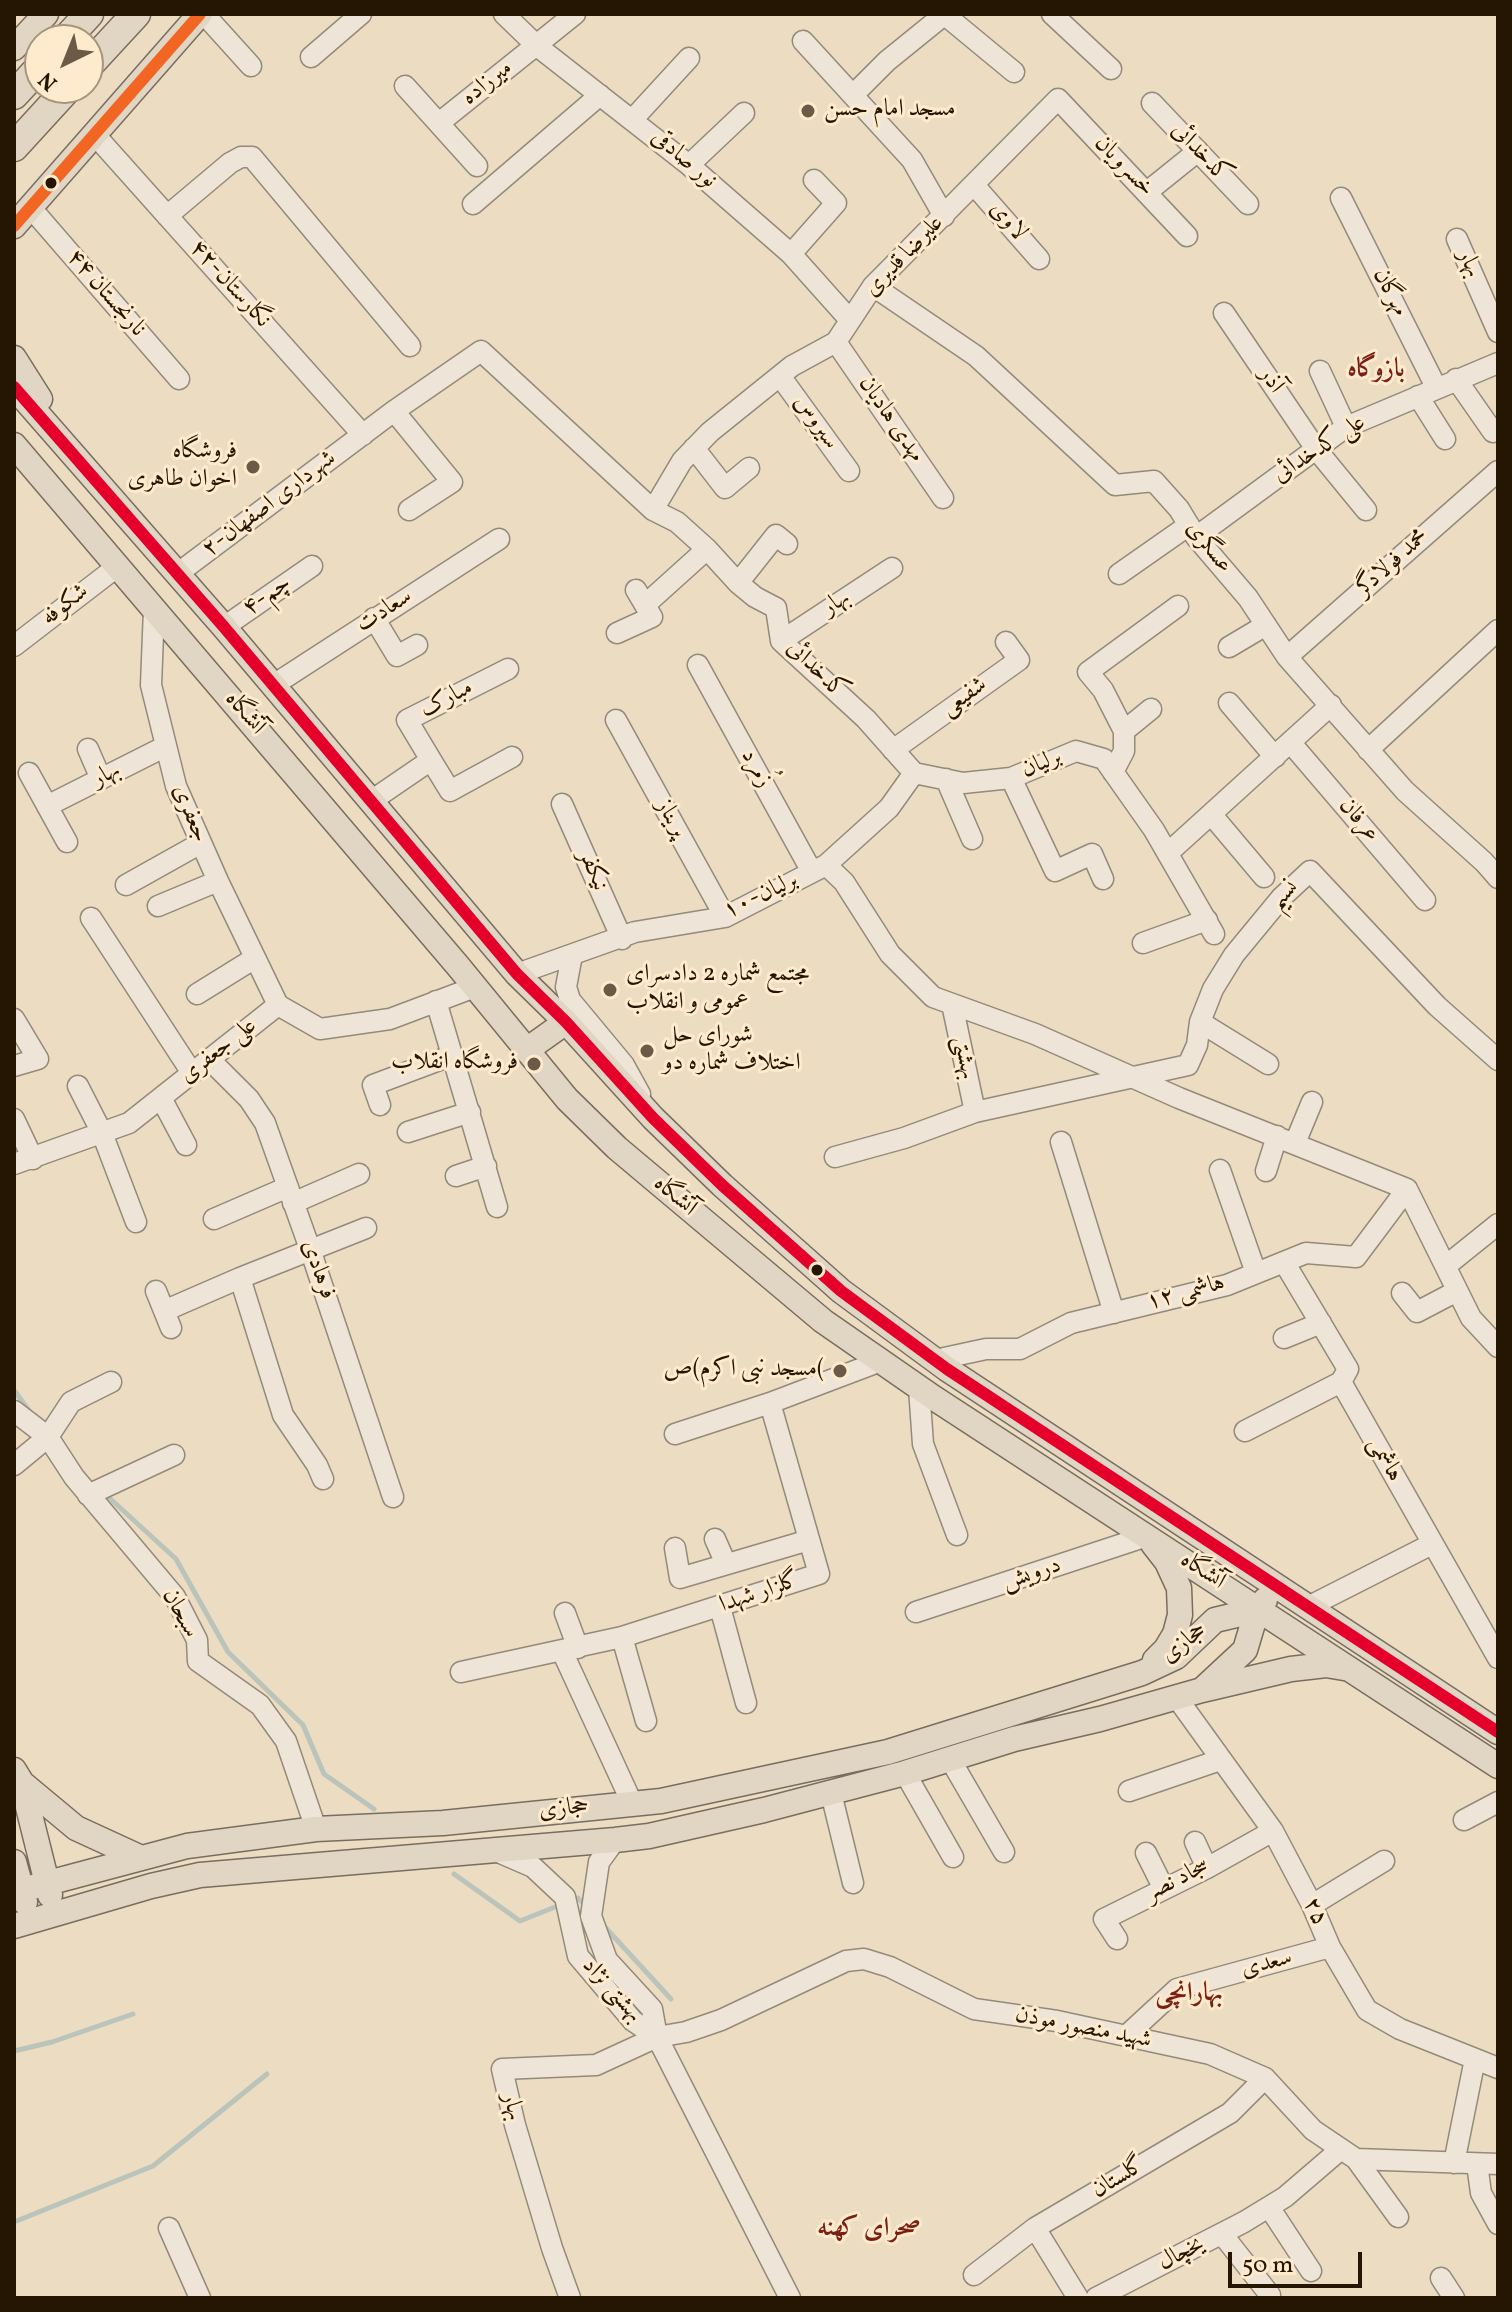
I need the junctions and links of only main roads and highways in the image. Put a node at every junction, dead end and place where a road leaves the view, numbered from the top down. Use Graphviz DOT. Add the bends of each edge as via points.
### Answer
graph roads {
  1 [pos="46,14"];
  2 [pos="136,14"];
  3 [pos="202,14"];
  4 [pos="14,48"];
  5 [pos="104,49"];
  6 [pos="53,104"];
  7 [pos="14,147"];
  8 [pos="14,226"];
  9 [pos="14,358"];
  10 [pos="14,387"];
  11 [pos="14,445"];
  12 [pos="14,460"];
  13 [pos="85,468"];
  14 [pos="61,499"];
  15 [pos="566,1022"];
  16 [pos="528,1049"];
  17 [pos="1147,1536"];
  18 [pos="1276,1587"];
  19 [pos="1257,1610"];
  20 [pos="1351,1669"];
  21 [pos="1124,1678"];
  22 [pos="1202,1690"];
  23 [pos="1037,1706"];
  24 [pos="1048,1731"];
  25 [pos="1498,1732"];
  26 [pos="1498,1766"];
  27 [pos="18,1776"];
  28 [pos="139,1857"];
  29 [pos="14,1862"];
  30 [pos="46,1882"];
  31 [pos="18,1890"];
  32 [pos="55,1913"];
  33 [pos="22,1922"];
  1 -- 4 [label="main road"];
  2 -- 5 [label="highway"];
  3 -- 8 [label="main road"];
  6 -- 7 [label="highway"];
  9 -- 13 [label="main road"];
  10 -- 13 [label="main road, آتشگاه"];
  11 -- 14 [label="main road, آتشگاه"];
  12 -- 14 [label="main road"];
  13 -- 15 [label="main road, آتشگاه" via="517,974"];
  14 -- 16 [label="main road, آتشگاه"];
  15 -- 16 [label="main road"];
  15 -- 18 [label="main road, آتشگاه" via="653,1118 841,1291 935,1360"];
  16 -- 17 [label="main road, آتشگاه" via="567,1099 617,1148 823,1321"];
  17 -- 19 [label="main road, آتشگاه"];
  17 -- 21 [label="main road" via="1179,1588 1180,1615 1166,1649"];
  18 -- 19 [label="main road"];
  18 -- 25 [label="main road, آتشگاه"];
  19 -- 20 [label="main road, آتشگاه"];
  19 -- 21 [label="main road, حجازی" via="1215,1620 1176,1657"];
  19 -- 22 [label="main road, حجازی" via="1245,1650"];
  20 -- 22 [label="main road" via="1291,1669"];
  20 -- 26 [label="main road, آتشگاه"];
  21 -- 23 [label="main road, حجازی"];
  22 -- 24 [label="main road, حجازی"];
  23 -- 24 [label="main road"];
  23 -- 28 [label="main road, حجازی" via="888,1752 661,1801 443,1823 316,1829"];
  24 -- 32 [label="main road, حجازی" via="831,1793 649,1836 200,1875"];
  27 -- 28 [label="main road" via="76,1828"];
  27 -- 30 [label="main road"];
  28 -- 30 [label="main road, حجازی"];
  29 -- 31 [label="main road"];
  30 -- 31 [label="main road, حجازی"];
  30 -- 32 [label="main road"];
  31 -- 33 [label="main road"];
  32 -- 33 [label="main road, حجازی"];
}
